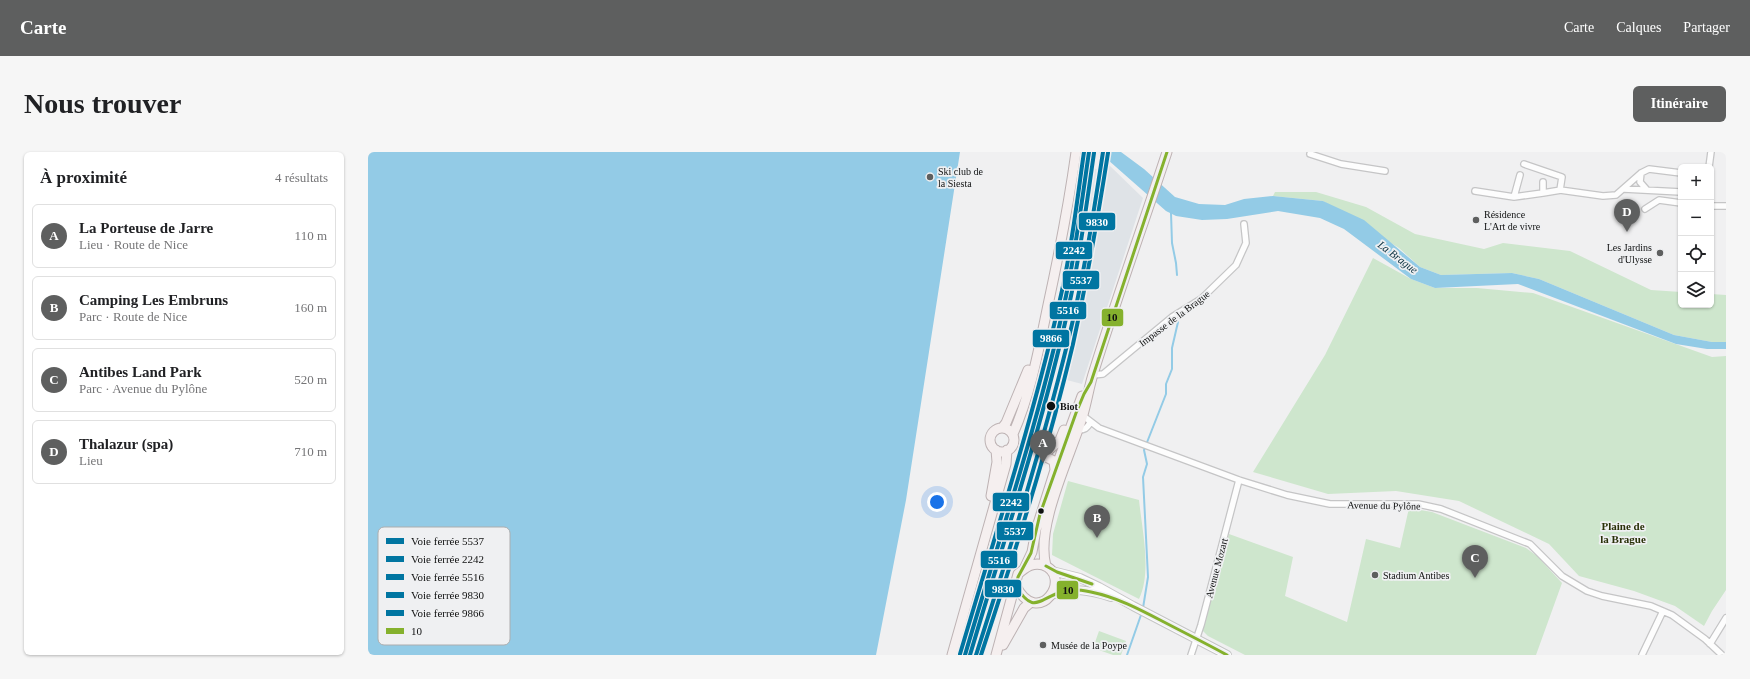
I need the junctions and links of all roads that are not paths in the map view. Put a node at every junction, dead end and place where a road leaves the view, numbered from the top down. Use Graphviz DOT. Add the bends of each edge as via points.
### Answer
graph roads {
  1 [pos="1167,152"];
  2 [pos="1711,152"];
  3 [pos="1310,154"];
  4 [pos="1075,157"];
  5 [pos="1524,164"];
  6 [pos="1709,164"];
  7 [pos="1385,171"];
  8 [pos="1640,173"];
  9 [pos="1678,173"];
  10 [pos="1520,175"];
  11 [pos="1544,182"];
  12 [pos="1624,189"];
  13 [pos="1562,190"];
  14 [pos="1647,190"];
  15 [pos="1475,191"];
  16 [pos="1678,192"];
  17 [pos="1543,193"];
  18 [pos="1514,197"];
  19 [pos="1678,203"];
  20 [pos="1714,206"];
  21 [pos="1726,206"];
  22 [pos="1645,209"];
  23 [pos="1244,224"];
  24 [pos="1048,306"];
  25 [pos="1092,379"];
  26 [pos="1080,413"];
  27 [pos="1090,423"];
  28 [pos="1002,428"];
  29 [pos="1078,430"];
  30 [pos="1015,443"];
  31 [pos="996,450"];
  32 [pos="1044,451"];
  33 [pos="1060,459"];
  34 [pos="1059,471"];
  35 [pos="1239,480"];
  36 [pos="1024,569"];
  37 [pos="1049,569"];
  38 [pos="1016,586"];
  39 [pos="1051,595"];
  40 [pos="1121,600"];
  41 [pos="1032,602"];
  42 [pos="1663,611"];
  43 [pos="1726,618"];
  44 [pos="1197,639"];
  45 [pos="1710,644"];
  46 [pos="952,655"];
  47 [pos="997,655"];
  48 [pos="1191,655"];
  49 [pos="1227,655"];
  50 [pos="1642,655"];
  51 [pos="1722,655"];
  1 -- 25 [label="main road"];
  2 -- 6 [label="street"];
  3 -- 7 [label="street" via="1341,164"];
  4 -- 24 [label="main road" via="1062,242"];
  5 -- 13 [label="street" via="1562,177"];
  8 -- 9 [label="street" via="1649,170"];
  8 -- 12 [label="street"];
  8 -- 14 [label="street" via="1640,182"];
  10 -- 18 [label="street"];
  11 -- 17 [label="street"];
  12 -- 13 [label="street" via="1616,195 1603,196"];
  12 -- 14 [label="street"];
  13 -- 17 [label="street"];
  14 -- 16 [label="street"];
  15 -- 18 [label="street"];
  17 -- 18 [label="street"];
  19 -- 22 [label="street" via="1659,200"];
  20 -- 21 [label="street"];
  23 -- 25 [label="street, Impasse de la Brague" via="1246,243 1236,265 1201,299 1172,318 1103,374"];
  24 -- 28 [label="main road" via="1022,387"];
  24 -- 30 [label="main road"];
  25 -- 26 [label="main road" via="1084,393"];
  26 -- 27 [label="street, Avenue du Pylône"];
  26 -- 29 [label="main road"];
  26 -- 32 [label="main road" via="1066,426 1060,440"];
  26 -- 33 [label="main road"];
  27 -- 29 [label="street" via="1086,428"];
  27 -- 35 [label="street, Avenue du Pylône"];
  28 -- 30 [label="main road" via="1008,429"];
  28 -- 31 [label="main road" via="991,436 992,445"];
  29 -- 34 [label="main road"];
  30 -- 31 [label="main road" via="1004,451"];
  30 -- 46 [label="main road" via="1006,464"];
  31 -- 46 [label="main road" via="993,488"];
  32 -- 33 [label="main road"];
  32 -- 34 [label="main road"];
  33 -- 34 [label="main road"];
  34 -- 36 [label="main road"];
  34 -- 37 [label="main road" via="1044,543 1044,556"];
  35 -- 42 [label="street, Avenue du Pylône" via="1287,495 1330,504 1418,504 1441,509 1530,544 1562,576 1587,591"];
  35 -- 44 [label="street, Avenue Mozart"];
  36 -- 37 [label="main road" via="1035,564"];
  36 -- 38 [label="main road" via="1018,574"];
  37 -- 39 [label="main road" via="1055,584"];
  37 -- 40 [label="main road" via="1080,578"];
  38 -- 41 [label="main road" via="1022,596"];
  38 -- 47 [label="main road"];
  39 -- 40 [label="main road" via="1080,590"];
  39 -- 41 [label="main road" via="1043,602"];
  40 -- 44 [label="main road"];
  41 -- 47 [label="main road" via="1024,608"];
  42 -- 45 [label="street, Avenue du Pylône"];
  42 -- 50 [label="street"];
  43 -- 45 [label="street"];
  44 -- 48 [label="street, Avenue Mozart"];
  44 -- 49 [label="main road"];
  45 -- 51 [label="street, Avenue du Pylône"];
}
